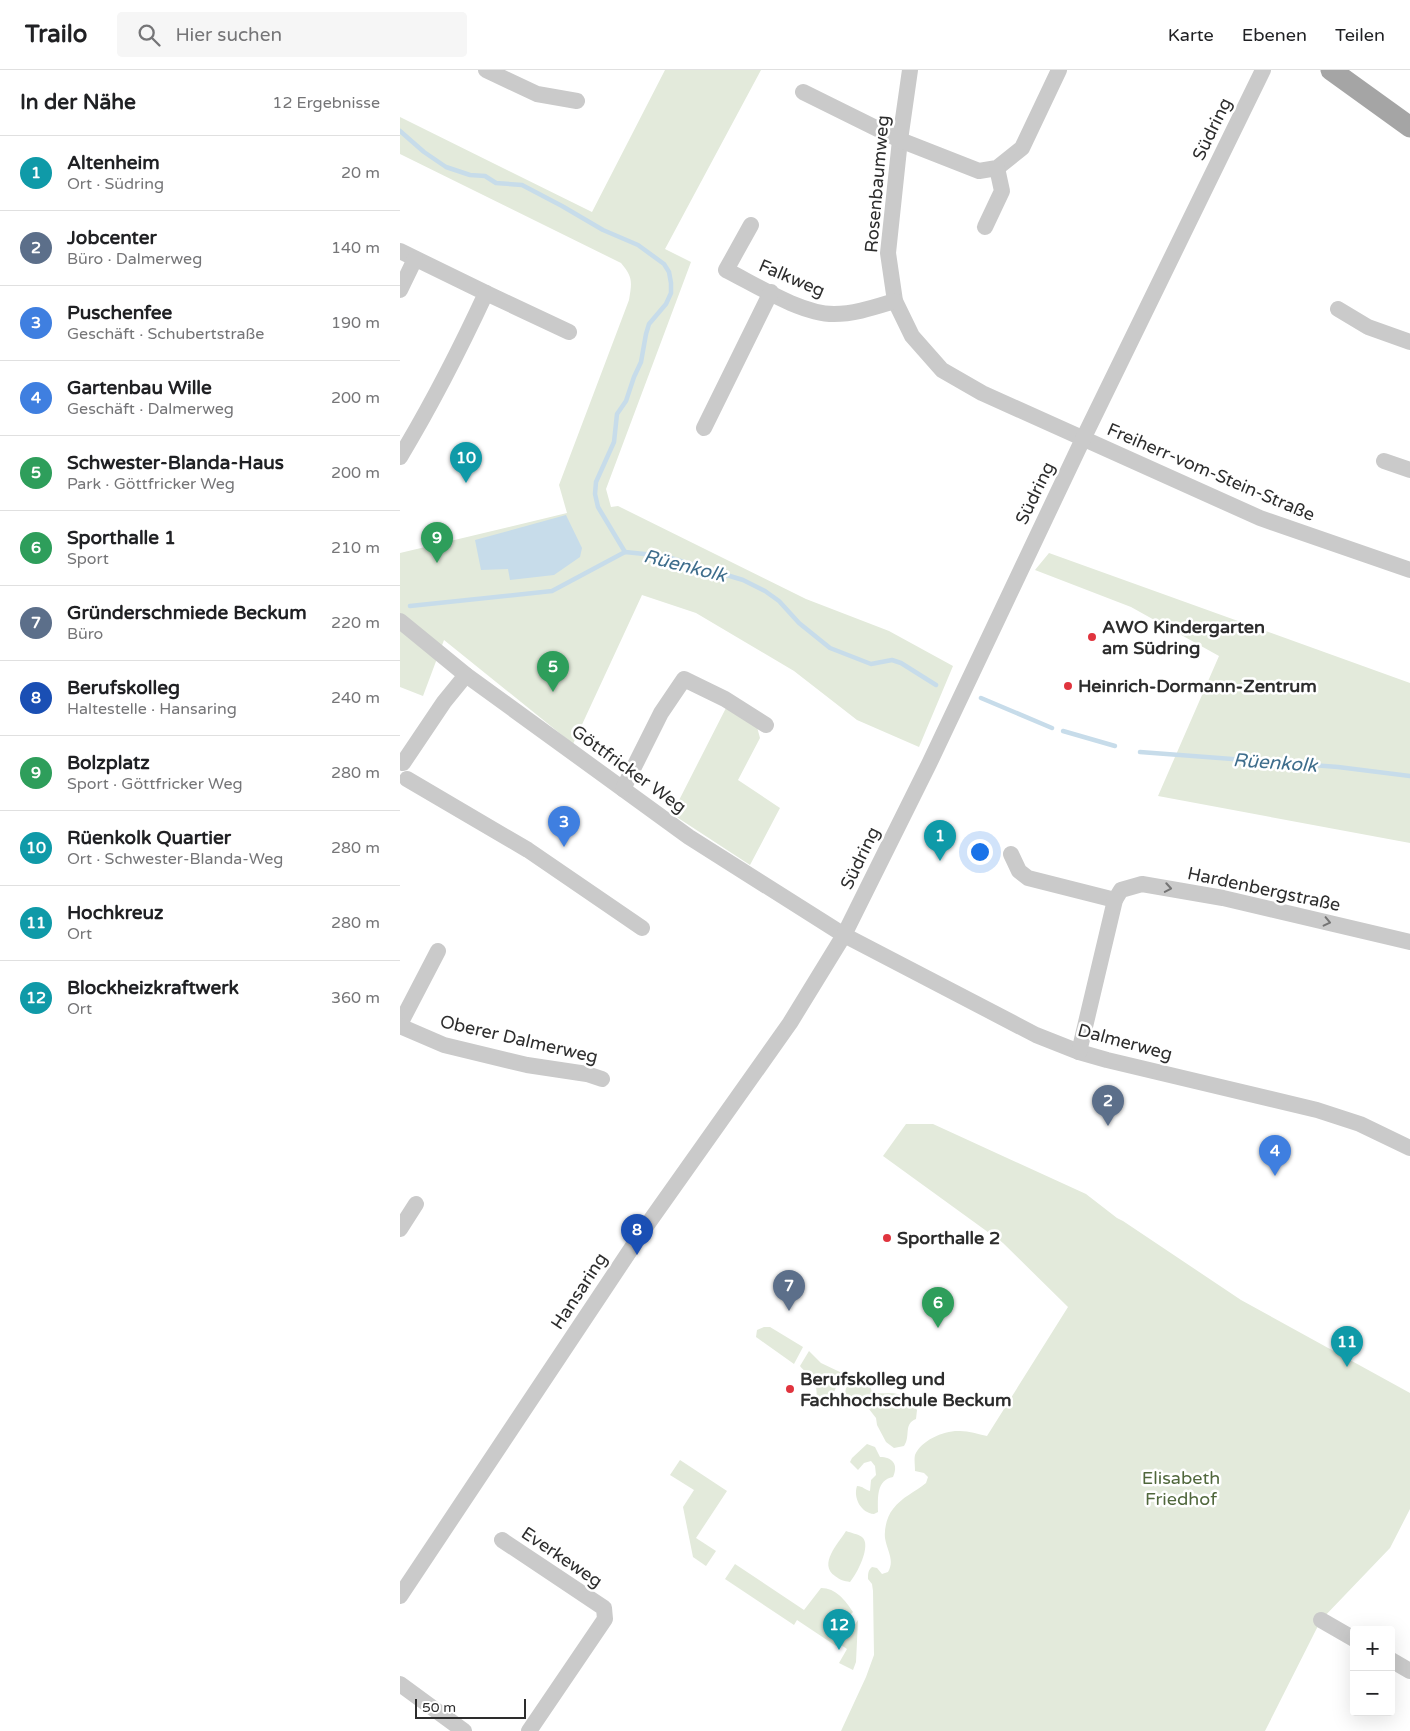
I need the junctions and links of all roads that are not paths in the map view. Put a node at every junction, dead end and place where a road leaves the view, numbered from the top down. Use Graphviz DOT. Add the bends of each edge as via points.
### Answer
graph roads {
  1 [pos="486,70"];
  2 [pos="910,70"];
  3 [pos="1059,70"];
  4 [pos="1263,70"];
  5 [pos="1331,70"];
  6 [pos="803,92"];
  7 [pos="577,101"];
  8 [pos="1410,127"];
  9 [pos="900,140"];
  10 [pos="997,168"];
  11 [pos="751,224"];
  12 [pos="985,228"];
  13 [pos="400,251"];
  14 [pos="415,259"];
  15 [pos="400,290"];
  16 [pos="771,292"];
  17 [pos="486,294"];
  18 [pos="895,301"];
  19 [pos="1338,309"];
  20 [pos="569,332"];
  21 [pos="1410,342"];
  22 [pos="704,428"];
  23 [pos="1083,439"];
  24 [pos="404,440"];
  25 [pos="400,457"];
  26 [pos="1384,461"];
  27 [pos="1410,470"];
  28 [pos="1410,570"];
  29 [pos="400,621"];
  30 [pos="466,675"];
  31 [pos="766,725"];
  32 [pos="403,772"];
  33 [pos="623,789"];
  34 [pos="1011,854"];
  35 [pos="1118,895"];
  36 [pos="642,928"];
  37 [pos="844,935"];
  38 [pos="1410,942"];
  39 [pos="438,951"];
  40 [pos="400,1025"];
  41 [pos="1079,1052"];
  42 [pos="602,1079"];
  43 [pos="1410,1148"];
  44 [pos="416,1204"];
  45 [pos="400,1229"];
  46 [pos="502,1540"];
  47 [pos="400,1596"];
  48 [pos="1321,1620"];
  49 [pos="1350,1637"];
  50 [pos="1395,1662"];
  51 [pos="1410,1671"];
  52 [pos="400,1684"];
  53 [pos="464,1731"];
  54 [pos="529,1731"];
  1 -- 7 [label="street" via="537,94"];
  2 -- 9 [label="street, Rosenbaumweg"];
  3 -- 10 [label="street" via="1022,148"];
  4 -- 23 [label="street, Südring"];
  5 -- 8 [label="main road"];
  6 -- 9 [label="street"];
  9 -- 10 [label="street" via="978,170"];
  9 -- 18 [label="street, Rosenbaumweg" via="888,253"];
  10 -- 12 [label="street" via="1002,191"];
  11 -- 16 [label="street, Falkweg" via="726,270"];
  13 -- 14 [label="street"];
  14 -- 15 [label="street"];
  14 -- 17 [label="street"];
  16 -- 18 [label="street, Falkweg" via="800,307 832,314 862,311"];
  16 -- 22 [label="street"];
  17 -- 20 [label="street"];
  17 -- 24 [label="street" via="432,402"];
  18 -- 23 [label="street, Rosenbaumweg" via="912,336 942,370 982,393"];
  19 -- 21 [label="street" via="1368,326"];
  23 -- 28 [label="street, Freiherr-vom-Stein-Straße" via="1260,518"];
  23 -- 37 [label="street, Südring"];
  24 -- 25 [label="street"];
  26 -- 27 [label="street"];
  29 -- 30 [label="street, Göttfricker Weg"];
  30 -- 32 [label="street" via="444,702"];
  30 -- 33 [label="street, Göttfricker Weg"];
  31 -- 33 [label="street" via="725,698 684,678 661,713"];
  32 -- 36 [label="street" via="528,850"];
  33 -- 37 [label="street, Göttfricker Weg" via="689,837"];
  34 -- 35 [label="street, Hardenbergstraße" via="1019,871 1028,878"];
  35 -- 38 [label="street, Hardenbergstraße, one-way" via="1142,884 1223,898"];
  35 -- 41 [label="street"];
  37 -- 41 [label="street, Dalmerweg" via="1036,1035"];
  37 -- 47 [label="street, Hansaring" via="790,1022 646,1225"];
  39 -- 40 [label="street, Oberer Dalmerweg"];
  40 -- 42 [label="street, Oberer Dalmerweg" via="444,1045"];
  41 -- 43 [label="street, Dalmerweg" via="1317,1110 1360,1124"];
  44 -- 45 [label="street"];
  46 -- 54 [label="street, Everkeweg" via="604,1608 605,1619"];
  48 -- 49 [label="street"];
  50 -- 51 [label="street"];
  52 -- 53 [label="street"];
}
